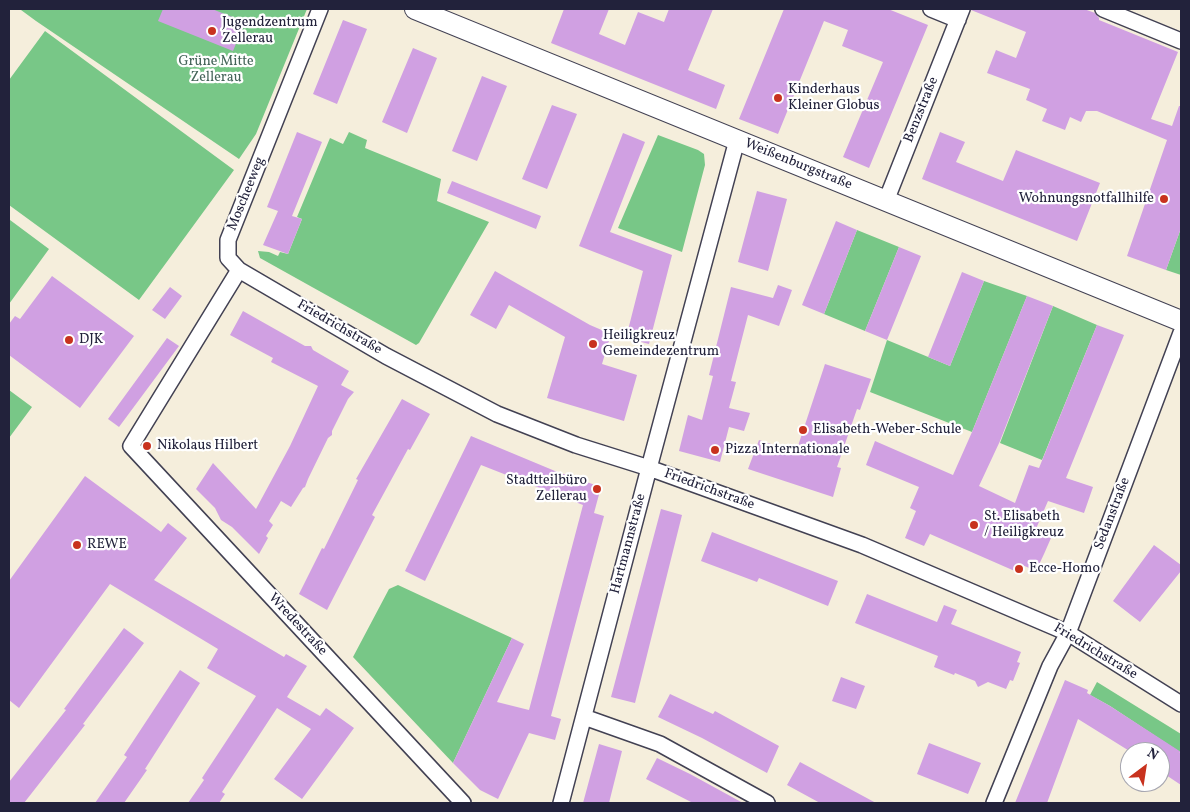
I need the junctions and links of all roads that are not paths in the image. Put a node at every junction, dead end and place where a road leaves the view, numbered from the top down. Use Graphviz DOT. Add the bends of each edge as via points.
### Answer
graph roads {
  1 [pos="320,9"];
  2 [pos="415,9"];
  3 [pos="931,9"];
  4 [pos="1103,9"];
  5 [pos="960,14"];
  6 [pos="1181,41"];
  7 [pos="737,140"];
  8 [pos="886,200"];
  9 [pos="239,270"];
  10 [pos="1181,321"];
  11 [pos="1181,333"];
  12 [pos="649,468"];
  13 [pos="1068,633"];
  14 [pos="1181,704"];
  15 [pos="584,717"];
  16 [pos="463,803"];
  17 [pos="561,803"];
  18 [pos="767,803"];
  19 [pos="994,803"];
  1 -- 9 [label="street, Moscheeweg" via="228,240 228,258"];
  2 -- 7 [label="street, Weißenburgstraße"];
  3 -- 5 [label="street, Benzstraße"];
  4 -- 6 [label="street"];
  5 -- 8 [label="street, Benzstraße"];
  7 -- 8 [label="street, Weißenburgstraße"];
  7 -- 12 [label="street, Hartmannstraße"];
  8 -- 10 [label="street, Weißenburgstraße"];
  9 -- 12 [label="street, Friedrichstraße" via="386,356 497,414 576,445"];
  9 -- 16 [label="street, Wredestraße" via="131,446"];
  11 -- 13 [label="street, Sedanstraße"];
  12 -- 13 [label="street, Friedrichstraße" via="862,545"];
  12 -- 15 [label="street, Hartmannstraße"];
  13 -- 14 [label="street, Friedrichstraße"];
  13 -- 19 [label="street, Sedanstraße" via="1050,666"];
  15 -- 17 [label="street, Hartmannstraße"];
  15 -- 18 [label="street" via="660,744"];
}
